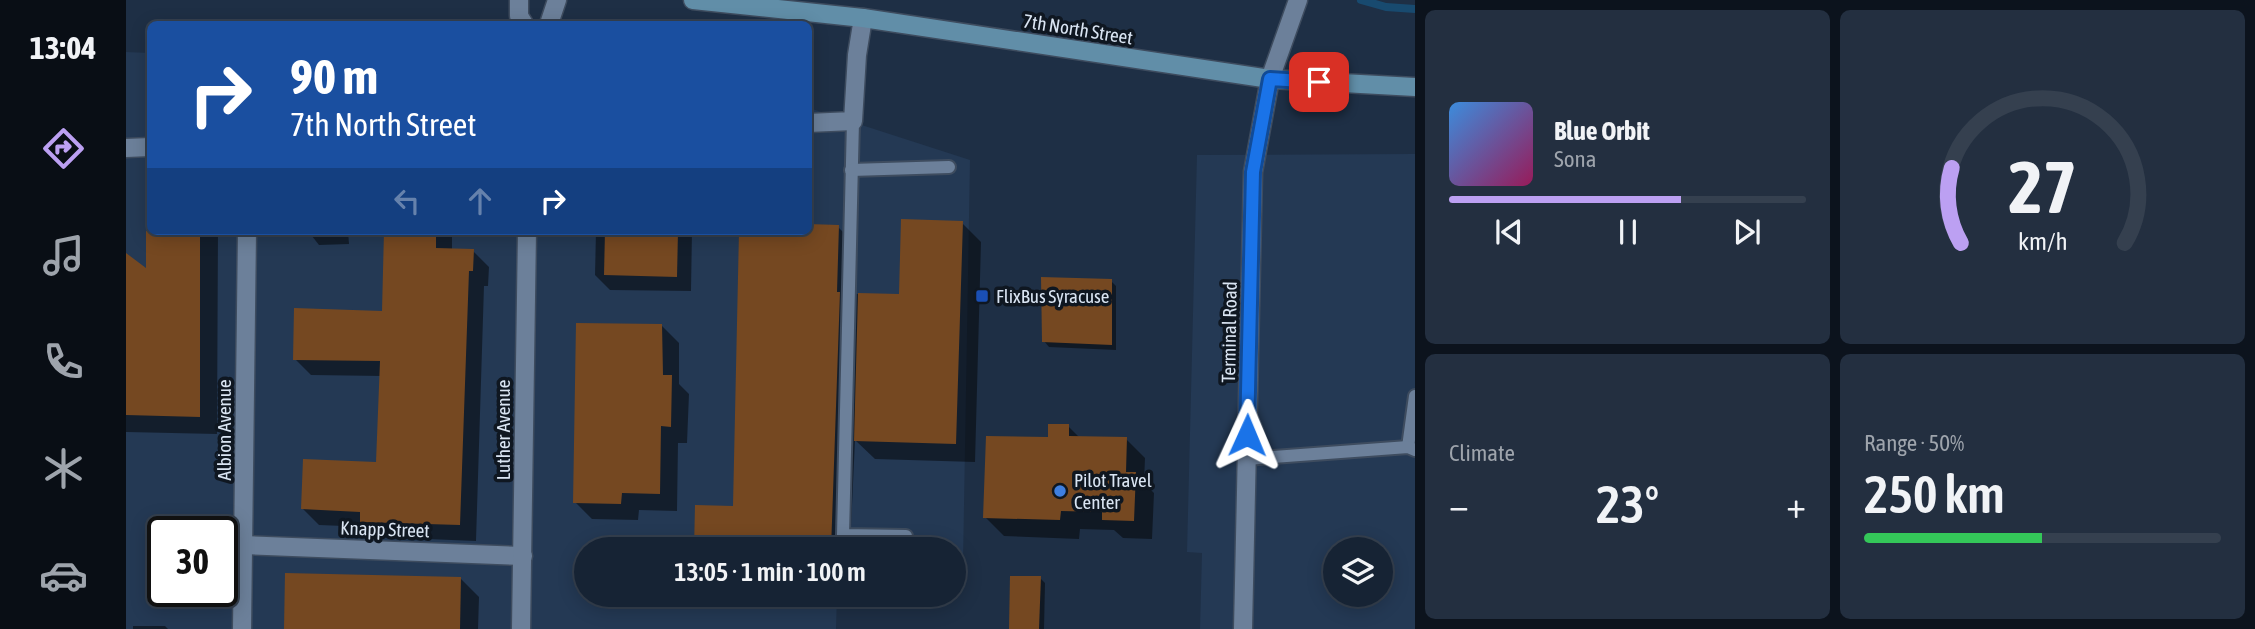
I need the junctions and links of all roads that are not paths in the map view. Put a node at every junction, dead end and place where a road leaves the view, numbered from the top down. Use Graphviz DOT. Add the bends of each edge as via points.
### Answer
graph roads {
  1 [pos="519,0"];
  2 [pos="557,0"];
  3 [pos="693,0"];
  4 [pos="1298,0"];
  5 [pos="863,18"];
  6 [pos="522,21"];
  7 [pos="550,21"];
  8 [pos="1270,79"];
  9 [pos="1415,87"];
  10 [pos="853,121"];
  11 [pos="812,123"];
  12 [pos="147,147"];
  13 [pos="126,148"];
  14 [pos="949,167"];
  15 [pos="851,170"];
  16 [pos="247,235"];
  17 [pos="527,235"];
  18 [pos="1415,397"];
  19 [pos="1411,448"];
  20 [pos="1247,459"];
  21 [pos="906,536"];
  22 [pos="244,545"];
  23 [pos="523,556"];
  24 [pos="242,629"];
  25 [pos="521,629"];
  26 [pos="1243,629"];
  1 -- 6 [label="street"];
  2 -- 7 [label="street"];
  3 -- 5 [label="street, 7th North Street"];
  4 -- 8 [label="street, Terminal Road"];
  5 -- 8 [label="street, 7th North Street"];
  5 -- 10 [label="street"];
  8 -- 9 [label="street, 7th North Street"];
  8 -- 20 [label="street, Terminal Road" via="1253,172"];
  10 -- 11 [label="street"];
  10 -- 15 [label="lane"];
  12 -- 13 [label="street"];
  14 -- 15 [label="lane"];
  15 -- 21 [label="lane" via="843,535"];
  16 -- 22 [label="street, Albion Avenue"];
  17 -- 23 [label="street, Luther Avenue"];
  18 -- 19 [label="lane"];
  19 -- 20 [label="lane"];
  20 -- 26 [label="street, Terminal Road"];
  22 -- 23 [label="street, Knapp Street"];
  22 -- 24 [label="street, Albion Avenue"];
  23 -- 25 [label="street, Luther Avenue"];
}
